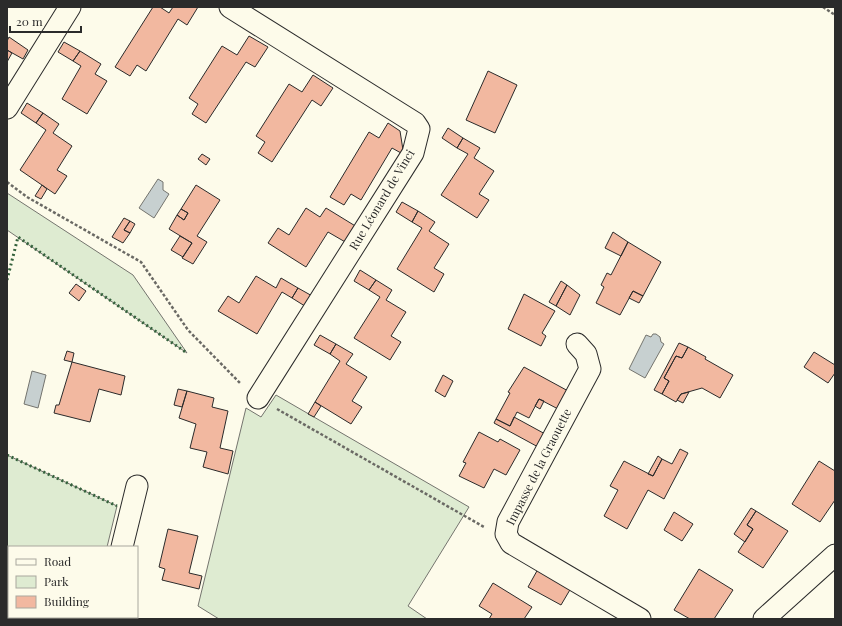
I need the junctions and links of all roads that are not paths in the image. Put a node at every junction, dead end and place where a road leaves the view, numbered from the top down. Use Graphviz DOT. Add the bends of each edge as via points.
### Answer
graph roads {
  1 [pos="70,7"];
  2 [pos="230,7"];
  3 [pos="7,108"];
  4 [pos="578,344"];
  5 [pos="258,398"];
  6 [pos="137,486"];
  7 [pos="122,546"];
  8 [pos="835,555"];
  9 [pos="640,619"];
  10 [pos="764,619"];
  1 -- 3 [label="street"];
  2 -- 5 [label="street, Rue Léonard de Vinci" via="415,123 419,129 413,153"];
  4 -- 9 [label="street, Impasse de la Graouette" via="586,354 590,369 508,522 506,534 511,543"];
  6 -- 7 [label="street"];
  8 -- 10 [label="street"];
}
